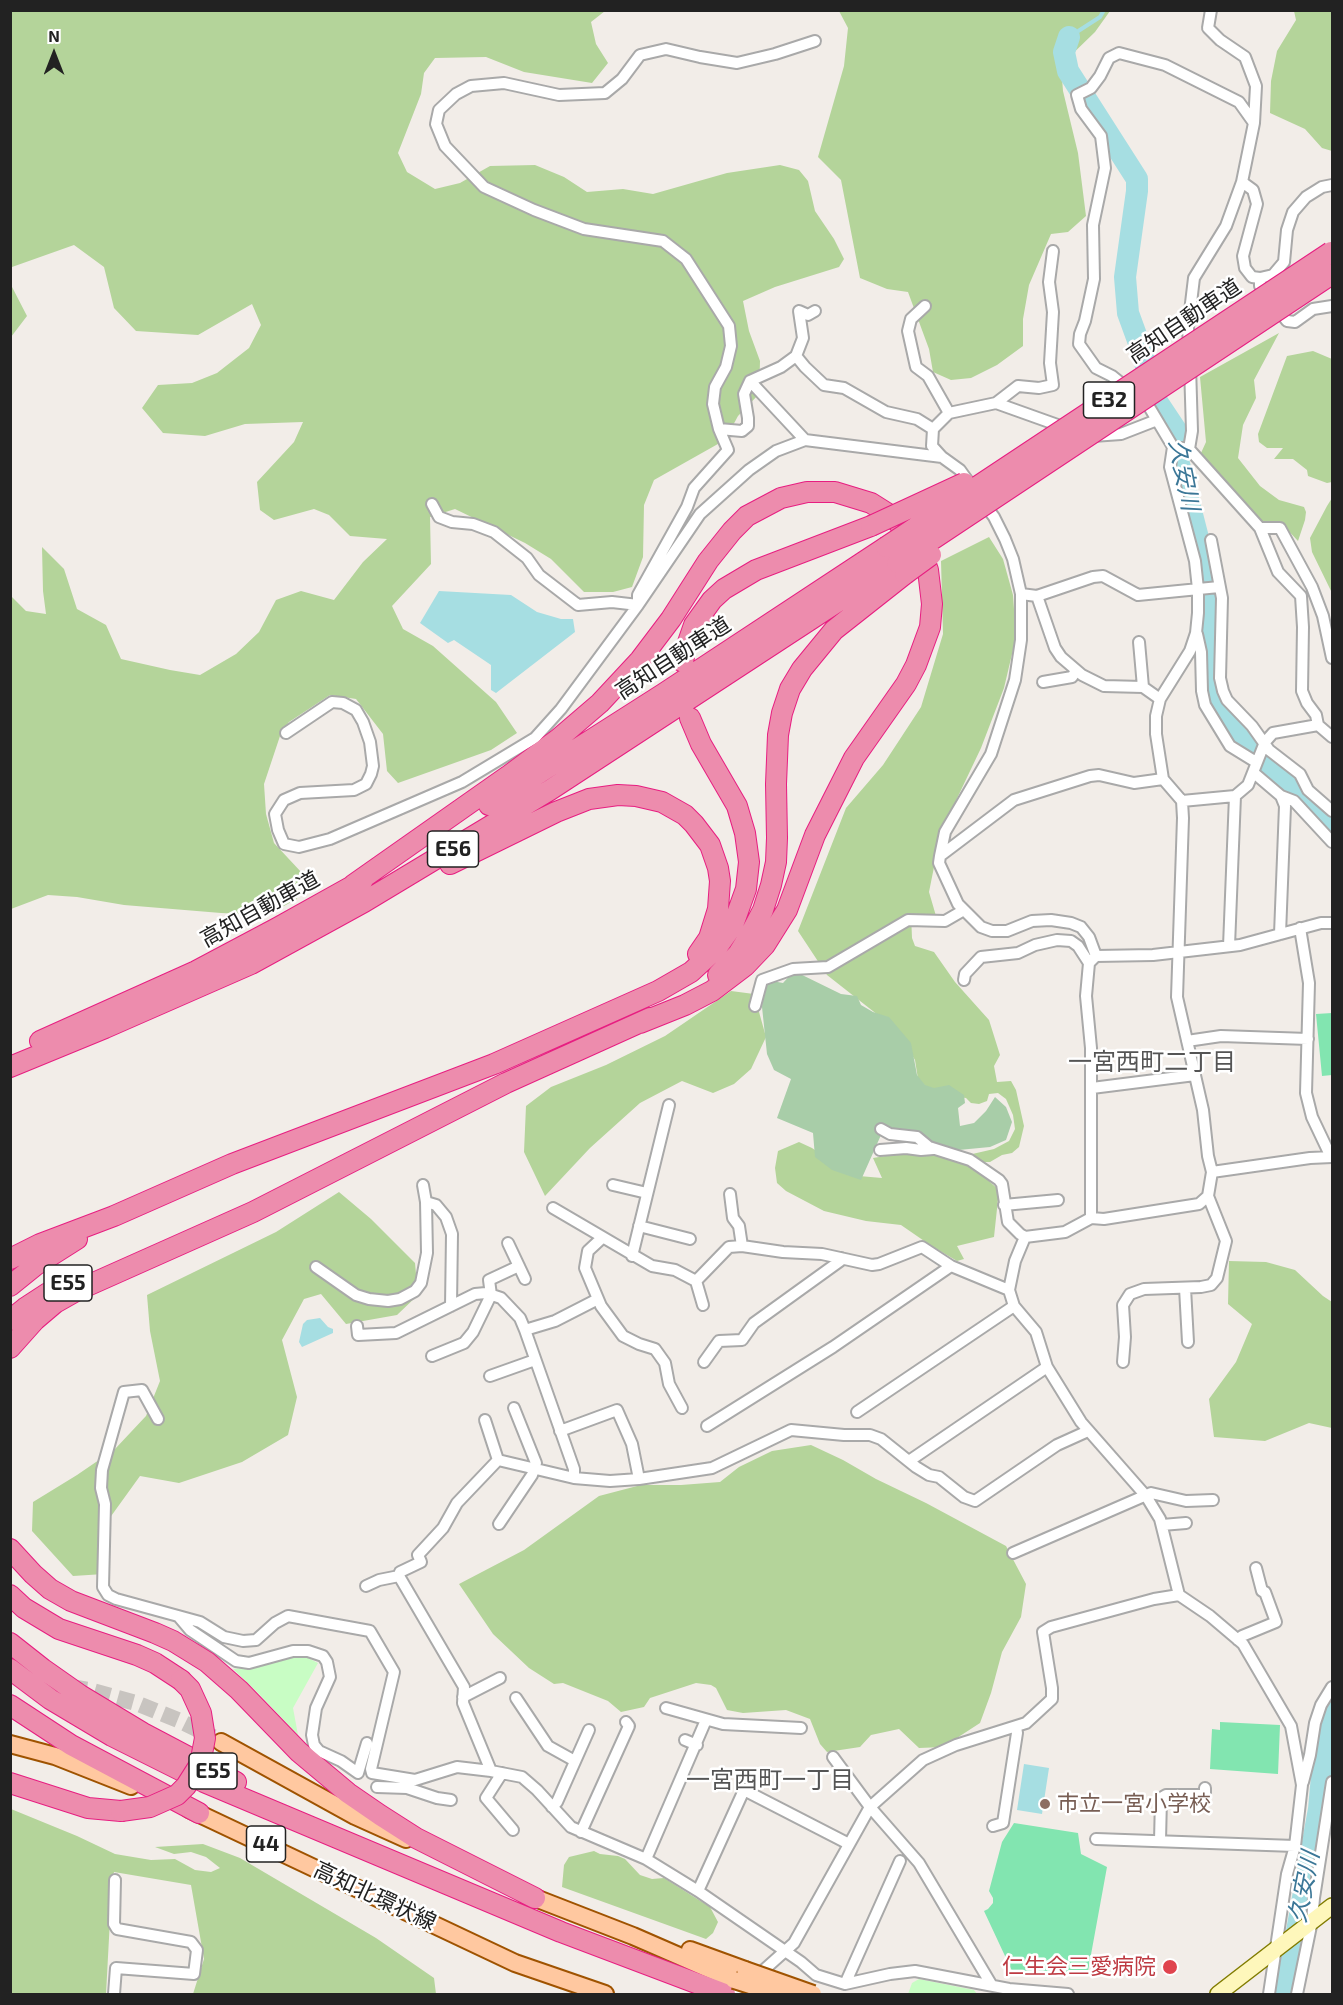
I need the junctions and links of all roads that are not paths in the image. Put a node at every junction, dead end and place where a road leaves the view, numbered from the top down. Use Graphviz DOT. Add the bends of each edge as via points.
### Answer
graph roads {
  1 [pos="1211,10"];
  2 [pos="815,41"];
  3 [pos="1254,123"];
  4 [pos="1242,182"];
  5 [pos="1332,185"];
  6 [pos="1053,251"];
  7 [pos="1332,251"];
  8 [pos="1332,274"];
  9 [pos="1260,278"];
  10 [pos="925,306"];
  11 [pos="1332,306"];
  12 [pos="814,311"];
  13 [pos="1205,335"];
  14 [pos="796,356"];
  15 [pos="750,381"];
  16 [pos="996,403"];
  17 [pos="949,413"];
  18 [pos="1156,420"];
  19 [pos="719,429"];
  20 [pos="933,429"];
  21 [pos="805,440"];
  22 [pos="1173,447"];
  23 [pos="1189,449"];
  24 [pos="942,458"];
  25 [pos="432,504"];
  26 [pos="1260,528"];
  27 [pos="1211,540"];
  28 [pos="896,561"];
  29 [pos="1219,587"];
  30 [pos="1198,589"];
  31 [pos="1021,594"];
  32 [pos="1037,596"];
  33 [pos="638,605"];
  34 [pos="1196,633"];
  35 [pos="1139,642"];
  36 [pos="1332,658"];
  37 [pos="685,670"];
  38 [pos="1076,671"];
  39 [pos="1043,682"];
  40 [pos="1143,687"];
  41 [pos="693,698"];
  42 [pos="1160,699"];
  43 [pos="690,718"];
  44 [pos="1318,725"];
  45 [pos="286,733"];
  46 [pos="1332,738"];
  47 [pos="1264,745"];
  48 [pos="1255,767"];
  49 [pos="1163,778"];
  50 [pos="1235,796"];
  51 [pos="1281,796"];
  52 [pos="1182,801"];
  53 [pos="1332,811"];
  54 [pos="1332,842"];
  55 [pos="940,856"];
  56 [pos="353,885"];
  57 [pos="964,910"];
  58 [pos="1332,922"];
  59 [pos="1300,928"];
  60 [pos="1280,934"];
  61 [pos="1230,946"];
  62 [pos="1179,952"];
  63 [pos="1092,959"];
  64 [pos="251,964"];
  65 [pos="964,980"];
  66 [pos="631,1004"];
  67 [pos="755,1006"];
  68 [pos="640,1023"];
  69 [pos="1308,1039"];
  70 [pos="1187,1041"];
  71 [pos="10,1054"];
  72 [pos="10,1067"];
  73 [pos="1194,1075"];
  74 [pos="1092,1088"];
  75 [pos="669,1105"];
  76 [pos="881,1129"];
  77 [pos="933,1149"];
  78 [pos="880,1150"];
  79 [pos="1332,1157"];
  80 [pos="1212,1172"];
  81 [pos="423,1185"];
  82 [pos="613,1185"];
  83 [pos="647,1193"];
  84 [pos="730,1194"];
  85 [pos="1208,1196"];
  86 [pos="1058,1200"];
  87 [pos="426,1202"];
  88 [pos="1004,1205"];
  89 [pos="554,1208"];
  90 [pos="114,1216"];
  91 [pos="1091,1218"];
  92 [pos="639,1226"];
  93 [pos="1025,1237"];
  94 [pos="602,1238"];
  95 [pos="690,1239"];
  96 [pos="508,1243"];
  97 [pos="742,1246"];
  98 [pos="632,1256"];
  99 [pos="12,1258"];
  100 [pos="841,1258"];
  101 [pos="135,1265"];
  102 [pos="519,1266"];
  103 [pos="951,1266"];
  104 [pos="316,1268"];
  105 [pos="525,1279"];
  106 [pos="696,1281"];
  107 [pos="10,1286"];
  108 [pos="1185,1288"];
  109 [pos="1009,1290"];
  110 [pos="491,1294"];
  111 [pos="598,1299"];
  112 [pos="703,1305"];
  113 [pos="451,1306"];
  114 [pos="1014,1306"];
  115 [pos="10,1320"];
  116 [pos="357,1326"];
  117 [pos="525,1330"];
  118 [pos="1188,1342"];
  119 [pos="10,1348"];
  120 [pos="432,1356"];
  121 [pos="535,1360"];
  122 [pos="704,1362"];
  123 [pos="1123,1362"];
  124 [pos="1047,1367"];
  125 [pos="490,1376"];
  126 [pos="514,1408"];
  127 [pos="682,1408"];
  128 [pos="857,1412"];
  129 [pos="158,1419"];
  130 [pos="485,1420"];
  131 [pos="707,1426"];
  132 [pos="560,1431"];
  133 [pos="1088,1431"];
  134 [pos="498,1460"];
  135 [pos="909,1461"];
  136 [pos="535,1468"];
  137 [pos="574,1478"];
  138 [pos="639,1479"];
  139 [pos="1146,1496"];
  140 [pos="1213,1500"];
  141 [pos="1186,1523"];
  142 [pos="499,1524"];
  143 [pos="1162,1525"];
  144 [pos="10,1550"];
  145 [pos="1013,1553"];
  146 [pos="1256,1568"];
  147 [pos="399,1576"];
  148 [pos="366,1586"];
  149 [pos="10,1595"];
  150 [pos="1179,1595"];
  151 [pos="179,1616"];
  152 [pos="1238,1640"];
  153 [pos="10,1643"];
  154 [pos="10,1669"];
  155 [pos="500,1678"];
  156 [pos="1332,1686"];
  157 [pos="464,1697"];
  158 [pos="516,1698"];
  159 [pos="10,1705"];
  160 [pos="666,1708"];
  161 [pos="706,1720"];
  162 [pos="626,1722"];
  163 [pos="1016,1727"];
  164 [pos="801,1728"];
  165 [pos="589,1730"];
  166 [pos="685,1740"];
  167 [pos="221,1742"];
  168 [pos="367,1743"];
  169 [pos="10,1744"];
  170 [pos="697,1745"];
  171 [pos="833,1756"];
  172 [pos="575,1761"];
  173 [pos="496,1772"];
  174 [pos="1332,1782"];
  175 [pos="10,1783"];
  176 [pos="407,1784"];
  177 [pos="1302,1785"];
  178 [pos="377,1787"];
  179 [pos="1205,1788"];
  180 [pos="451,1800"];
  181 [pos="552,1807"];
  182 [pos="870,1807"];
  183 [pos="199,1813"];
  184 [pos="993,1826"];
  185 [pos="513,1830"];
  186 [pos="581,1832"];
  187 [pos="1096,1839"];
  188 [pos="1160,1841"];
  189 [pos="849,1844"];
  190 [pos="1295,1846"];
  191 [pos="646,1859"];
  192 [pos="900,1861"];
  193 [pos="430,1876"];
  194 [pos="115,1880"];
  195 [pos="698,1891"];
  196 [pos="535,1898"];
  197 [pos="1332,1906"];
  198 [pos="1312,1922"];
  199 [pos="1279,1947"];
  200 [pos="786,1952"];
  201 [pos="515,1963"];
  202 [pos="845,1984"];
  203 [pos="991,1984"];
  204 [pos="735,1985"];
  205 [pos="114,1995"];
  206 [pos="581,1995"];
  207 [pos="605,1995"];
  208 [pos="778,1995"];
  209 [pos="813,1995"];
  210 [pos="1068,1995"];
  211 [pos="1218,1995"];
  212 [pos="1269,1995"];
  213 [pos="1297,1995"];
  1 -- 3 [label="street" via="1208,28 1245,57 1256,86"];
  2 -- 19 [label="street" via="737,63 666,49 640,55 622,79 605,93 559,95 504,82 471,86 439,110 436,124 445,146 484,187 584,229 663,241 686,259 729,326 731,346 715,387 713,404"];
  3 -- 4 [label="street"];
  3 -- 18 [label="street" via="1239,102 1165,65 1119,53 1109,58 1091,88 1077,95 1081,109 1101,136 1105,168 1093,225 1095,279 1079,344 1096,368 1148,405"];
  4 -- 9 [label="street" via="1253,190 1257,204 1243,256 1245,268 1252,277"];
  4 -- 23 [label="street" via="1227,226 1194,278 1188,328 1192,430"];
  5 -- 9 [label="street" via="1306,197 1293,212 1284,262 1273,275"];
  6 -- 16 [label="street" via="1049,282 1053,385 1018,386"];
  7 -- 13 [label="highway, 高知自動車道 / E32, bridge"];
  8 -- 28 [label="highway, 高知自動車道 / E32, bridge"];
  9 -- 11 [label="street" via="1260,286 1287,321 1295,322 1313,309"];
  10 -- 17 [label="street" via="911,320 908,331 916,367 928,376"];
  12 -- 14 [label="street" via="808,315 799,312 803,338"];
  13 -- 28 [label="highway, 高知自動車道 / E32, bridge"];
  13 -- 37 [label="highway, bridge" via="1000,464 871,526 756,570 724,589 694,625 685,651"];
  14 -- 15 [label="street"];
  14 -- 20 [label="street" via="824,385 844,387 886,412 917,419"];
  15 -- 19 [label="street" via="744,394 748,426 742,430"];
  15 -- 21 [label="street"];
  16 -- 17 [label="street"];
  16 -- 18 [label="street" via="1096,437 1121,434"];
  17 -- 20 [label="street"];
  18 -- 22 [label="street"];
  19 -- 33 [label="street" via="728,450 694,488 638,595"];
  20 -- 24 [label="street" via="932,446"];
  21 -- 24 [label="street"];
  21 -- 33 [label="street" via="776,451 749,470 700,514"];
  22 -- 23 [label="street"];
  22 -- 30 [label="street" via="1170,467 1195,561"];
  23 -- 26 [label="street"];
  24 -- 31 [label="street" via="960,470 994,517 1013,559"];
  25 -- 33 [label="street" via="439,517 494,532 578,605"];
  26 -- 36 [label="street" via="1280,528 1312,587"];
  26 -- 44 [label="street" via="1278,572 1301,596 1302,691"];
  27 -- 29 [label="street"];
  28 -- 37 [label="highway, 高知自動車道 / E32"];
  28 -- 41 [label="highway, 高知自動車道 / E32"];
  28 -- 68 [label="highway" via="834,630 790,689 778,735 776,862 763,910 751,933 738,954 703,988"];
  29 -- 30 [label="street"];
  29 -- 47 [label="street" via="1223,691"];
  30 -- 32 [label="street" via="1138,595 1103,576"];
  30 -- 34 [label="street"];
  31 -- 32 [label="street"];
  31 -- 55 [label="street" via="1015,680 1006,711 991,754 945,832"];
  32 -- 38 [label="street" via="1055,648"];
  33 -- 45 [label="street" via="535,738 462,782 330,839 299,847 284,844 278,830 275,814 284,800 300,794 354,790 366,784 373,766 363,722 356,710 343,703 332,702"];
  34 -- 42 [label="street" via="1190,651"];
  34 -- 48 [label="street" via="1205,705 1230,746"];
  35 -- 40 [label="street"];
  37 -- 56 [label="highway, 高知自動車道 / E56" via="539,774"];
  38 -- 39 [label="street" via="1072,677"];
  38 -- 40 [label="street" via="1104,686"];
  40 -- 42 [label="street"];
  41 -- 64 [label="highway, 高知自動車道 / E56" via="364,902"];
  42 -- 49 [label="street" via="1156,734"];
  43 -- 66 [label="highway" via="742,819 749,855 746,889 733,925 716,949 692,972"];
  44 -- 46 [label="street"];
  44 -- 47 [label="street" via="1273,733"];
  47 -- 48 [label="street"];
  47 -- 53 [label="street" via="1300,774 1308,790"];
  48 -- 50 [label="street" via="1248,785"];
  48 -- 51 [label="street"];
  49 -- 52 [label="street"];
  49 -- 55 [label="street" via="1134,783 1090,776 1014,800"];
  50 -- 52 [label="street"];
  50 -- 61 [label="street"];
  51 -- 54 [label="street" via="1294,801"];
  51 -- 60 [label="street" via="1285,806"];
  52 -- 62 [label="street"];
  55 -- 57 [label="street" via="939,863"];
  56 -- 68 [label="highway" via="508,776 600,703 640,660 715,551 747,516 781,498 807,492 835,492 871,503 906,530 918,545 928,570 930,627 916,665 854,758 815,836 787,910 765,945 745,966 711,991"];
  56 -- 71 [label="highway, 高知自動車道 / E56" via="196,971"];
  57 -- 63 [label="street" via="992,932 1007,931 1032,921 1071,923 1089,937"];
  57 -- 67 [label="street" via="945,921 908,920 828,966 793,969 762,980"];
  58 -- 59 [label="street"];
  59 -- 60 [label="street"];
  59 -- 69 [label="street" via="1310,983"];
  60 -- 61 [label="street"];
  61 -- 62 [label="street"];
  62 -- 63 [label="street"];
  62 -- 70 [label="street" via="1178,997"];
  63 -- 65 [label="street" via="1071,941 1057,940 1018,953 981,957"];
  63 -- 74 [label="street" via="1086,996"];
  64 -- 66 [label="highway" via="573,805 604,796 636,796 674,808 694,824 715,856 720,896 715,924 693,961 667,983"];
  64 -- 72 [label="highway, 高知自動車道 / E56"];
  66 -- 90 [label="highway" via="494,1064 232,1164"];
  68 -- 101 [label="highway" via="506,1083 253,1212"];
  69 -- 70 [label="street" via="1221,1036"];
  69 -- 79 [label="street" via="1308,1105"];
  70 -- 73 [label="street"];
  73 -- 74 [label="street"];
  73 -- 80 [label="street"];
  74 -- 91 [label="street"];
  75 -- 83 [label="street"];
  76 -- 77 [label="street" via="917,1137"];
  77 -- 78 [label="street"];
  77 -- 88 [label="street" via="970,1160 999,1180"];
  79 -- 80 [label="street"];
  80 -- 85 [label="street"];
  81 -- 87 [label="street"];
  82 -- 83 [label="street"];
  83 -- 92 [label="street"];
  84 -- 97 [label="street"];
  85 -- 91 [label="street" via="1199,1204"];
  85 -- 108 [label="street" via="1226,1241 1224,1251 1215,1281 1206,1287"];
  86 -- 88 [label="street"];
  87 -- 104 [label="street" via="425,1266 415,1291 400,1299 369,1299 356,1295"];
  87 -- 113 [label="street" via="436,1205 446,1217 452,1234"];
  88 -- 93 [label="street" via="1008,1222"];
  89 -- 94 [label="street"];
  90 -- 99 [label="highway"];
  90 -- 107 [label="highway, E55"];
  91 -- 93 [label="street" via="1065,1232"];
  92 -- 95 [label="street"];
  92 -- 98 [label="street"];
  93 -- 109 [label="street"];
  94 -- 98 [label="street"];
  94 -- 111 [label="street" via="588,1251 585,1268"];
  96 -- 102 [label="street"];
  97 -- 100 [label="street"];
  97 -- 106 [label="street" via="729,1247"];
  98 -- 106 [label="street"];
  100 -- 103 [label="street" via="872,1265 922,1247"];
  100 -- 122 [label="street" via="753,1323 742,1340 719,1341"];
  101 -- 115 [label="highway, E55" via="70,1283 48,1293"];
  101 -- 119 [label="highway" via="55,1303"];
  102 -- 105 [label="street"];
  102 -- 110 [label="street" via="489,1280"];
  103 -- 109 [label="street"];
  103 -- 131 [label="street" via="833,1347"];
  106 -- 112 [label="street"];
  108 -- 118 [label="street"];
  108 -- 123 [label="street" via="1144,1289 1130,1294 1123,1305"];
  109 -- 114 [label="street"];
  110 -- 113 [label="street" via="475,1294"];
  110 -- 117 [label="street" via="501,1298 520,1318"];
  110 -- 120 [label="street" via="464,1343"];
  111 -- 117 [label="street" via="555,1321"];
  111 -- 127 [label="street" via="623,1336 656,1349"];
  113 -- 116 [label="street" via="396,1333 357,1335"];
  114 -- 124 [label="street" via="1036,1332"];
  114 -- 128 [label="street"];
  117 -- 121 [label="street"];
  121 -- 125 [label="street"];
  121 -- 132 [label="street"];
  124 -- 133 [label="street"];
  124 -- 135 [label="street"];
  126 -- 136 [label="street"];
  129 -- 151 [label="street" via="142,1390 124,1392 102,1470 103,1587 116,1599"];
  130 -- 134 [label="street"];
  132 -- 137 [label="street"];
  132 -- 138 [label="street" via="617,1410 632,1444"];
  133 -- 135 [label="street" via="1057,1445 975,1501"];
  133 -- 139 [label="street"];
  134 -- 136 [label="street"];
  134 -- 147 [label="street" via="457,1503 443,1528 418,1555 421,1562"];
  135 -- 138 [label="street" via="870,1435 791,1430 712,1468"];
  136 -- 137 [label="street"];
  136 -- 142 [label="street"];
  137 -- 138 [label="street"];
  139 -- 140 [label="street" via="1151,1493 1186,1501"];
  139 -- 143 [label="street"];
  139 -- 145 [label="street"];
  141 -- 143 [label="street"];
  143 -- 150 [label="street"];
  144 -- 196 [label="highway" via="33,1575 71,1601 173,1641 207,1662 299,1752 380,1815 416,1838"];
  146 -- 152 [label="street" via="1276,1622"];
  147 -- 148 [label="street"];
  147 -- 157 [label="street" via="464,1687"];
  149 -- 175 [label="highway, bridge" via="59,1629 137,1655 181,1680 196,1701 205,1738 200,1764 186,1786 150,1807 121,1811 88,1808"];
  150 -- 152 [label="street"];
  150 -- 163 [label="street" via="1043,1632 1052,1699"];
  151 -- 168 [label="street" via="190,1629 236,1661 249,1663 293,1651 322,1656 330,1677 316,1708 314,1745 358,1773"];
  151 -- 176 [label="street" via="200,1622 224,1637 243,1641 256,1640 288,1616 370,1631 394,1672 371,1769 372,1773"];
  152 -- 177 [label="street" via="1287,1718"];
  153 -- 193 [label="highway, E55" via="71,1689 143,1733"];
  154 -- 193 [label="highway, E55" via="50,1699 112,1736 204,1782"];
  155 -- 157 [label="street"];
  156 -- 177 [label="street" via="1315,1723"];
  157 -- 173 [label="street" via="463,1703"];
  158 -- 172 [label="street" via="548,1746"];
  159 -- 183 [label="highway" via="71,1745"];
  160 -- 161 [label="street"];
  161 -- 164 [label="street"];
  161 -- 170 [label="street"];
  162 -- 186 [label="street" via="629,1726"];
  163 -- 182 [label="street" via="956,1745 923,1760"];
  163 -- 184 [label="street" via="1003,1823"];
  165 -- 172 [label="street"];
  166 -- 170 [label="street"];
  167 -- 196 [label="main road" via="355,1816"];
  169 -- 183 [label="main road, 高知北環状線 / 44" via="76,1763"];
  170 -- 191 [label="street"];
  171 -- 182 [label="street"];
  172 -- 181 [label="street"];
  173 -- 176 [label="street" via="457,1767"];
  173 -- 181 [label="street" via="522,1777"];
  173 -- 185 [label="street" via="486,1798"];
  174 -- 198 [label="street"];
  176 -- 178 [label="street"];
  176 -- 180 [label="street"];
  177 -- 190 [label="street"];
  179 -- 188 [label="street" via="1205,1795 1161,1798"];
  181 -- 186 [label="street"];
  182 -- 189 [label="street"];
  182 -- 203 [label="street" via="920,1863"];
  183 -- 201 [label="main road, 高知北環状線 / 44"];
  186 -- 191 [label="street"];
  187 -- 188 [label="street"];
  188 -- 190 [label="street"];
  189 -- 195 [label="street" via="744,1790"];
  189 -- 200 [label="street"];
  190 -- 199 [label="street" via="1287,1874"];
  191 -- 195 [label="street"];
  192 -- 202 [label="street"];
  193 -- 204 [label="highway, E55" via="561,1932"];
  194 -- 205 [label="street" via="117,1929 190,1942 197,1950 194,1974 116,1968"];
  195 -- 200 [label="street"];
  196 -- 204 [label="main road" via="633,1936"];
  197 -- 198 [label="main road"];
  198 -- 199 [label="main road"];
  198 -- 213 [label="street"];
  199 -- 211 [label="main road"];
  199 -- 212 [label="street"];
  200 -- 202 [label="street" via="816,1975"];
  200 -- 204 [label="street"];
  201 -- 206 [label="main road"];
  201 -- 207 [label="main road, 高知北環状線 / 44"];
  202 -- 203 [label="street" via="915,1971"];
  203 -- 210 [label="street"];
  204 -- 208 [label="main road, bridge"];
  204 -- 209 [label="main road, bridge"];
}
